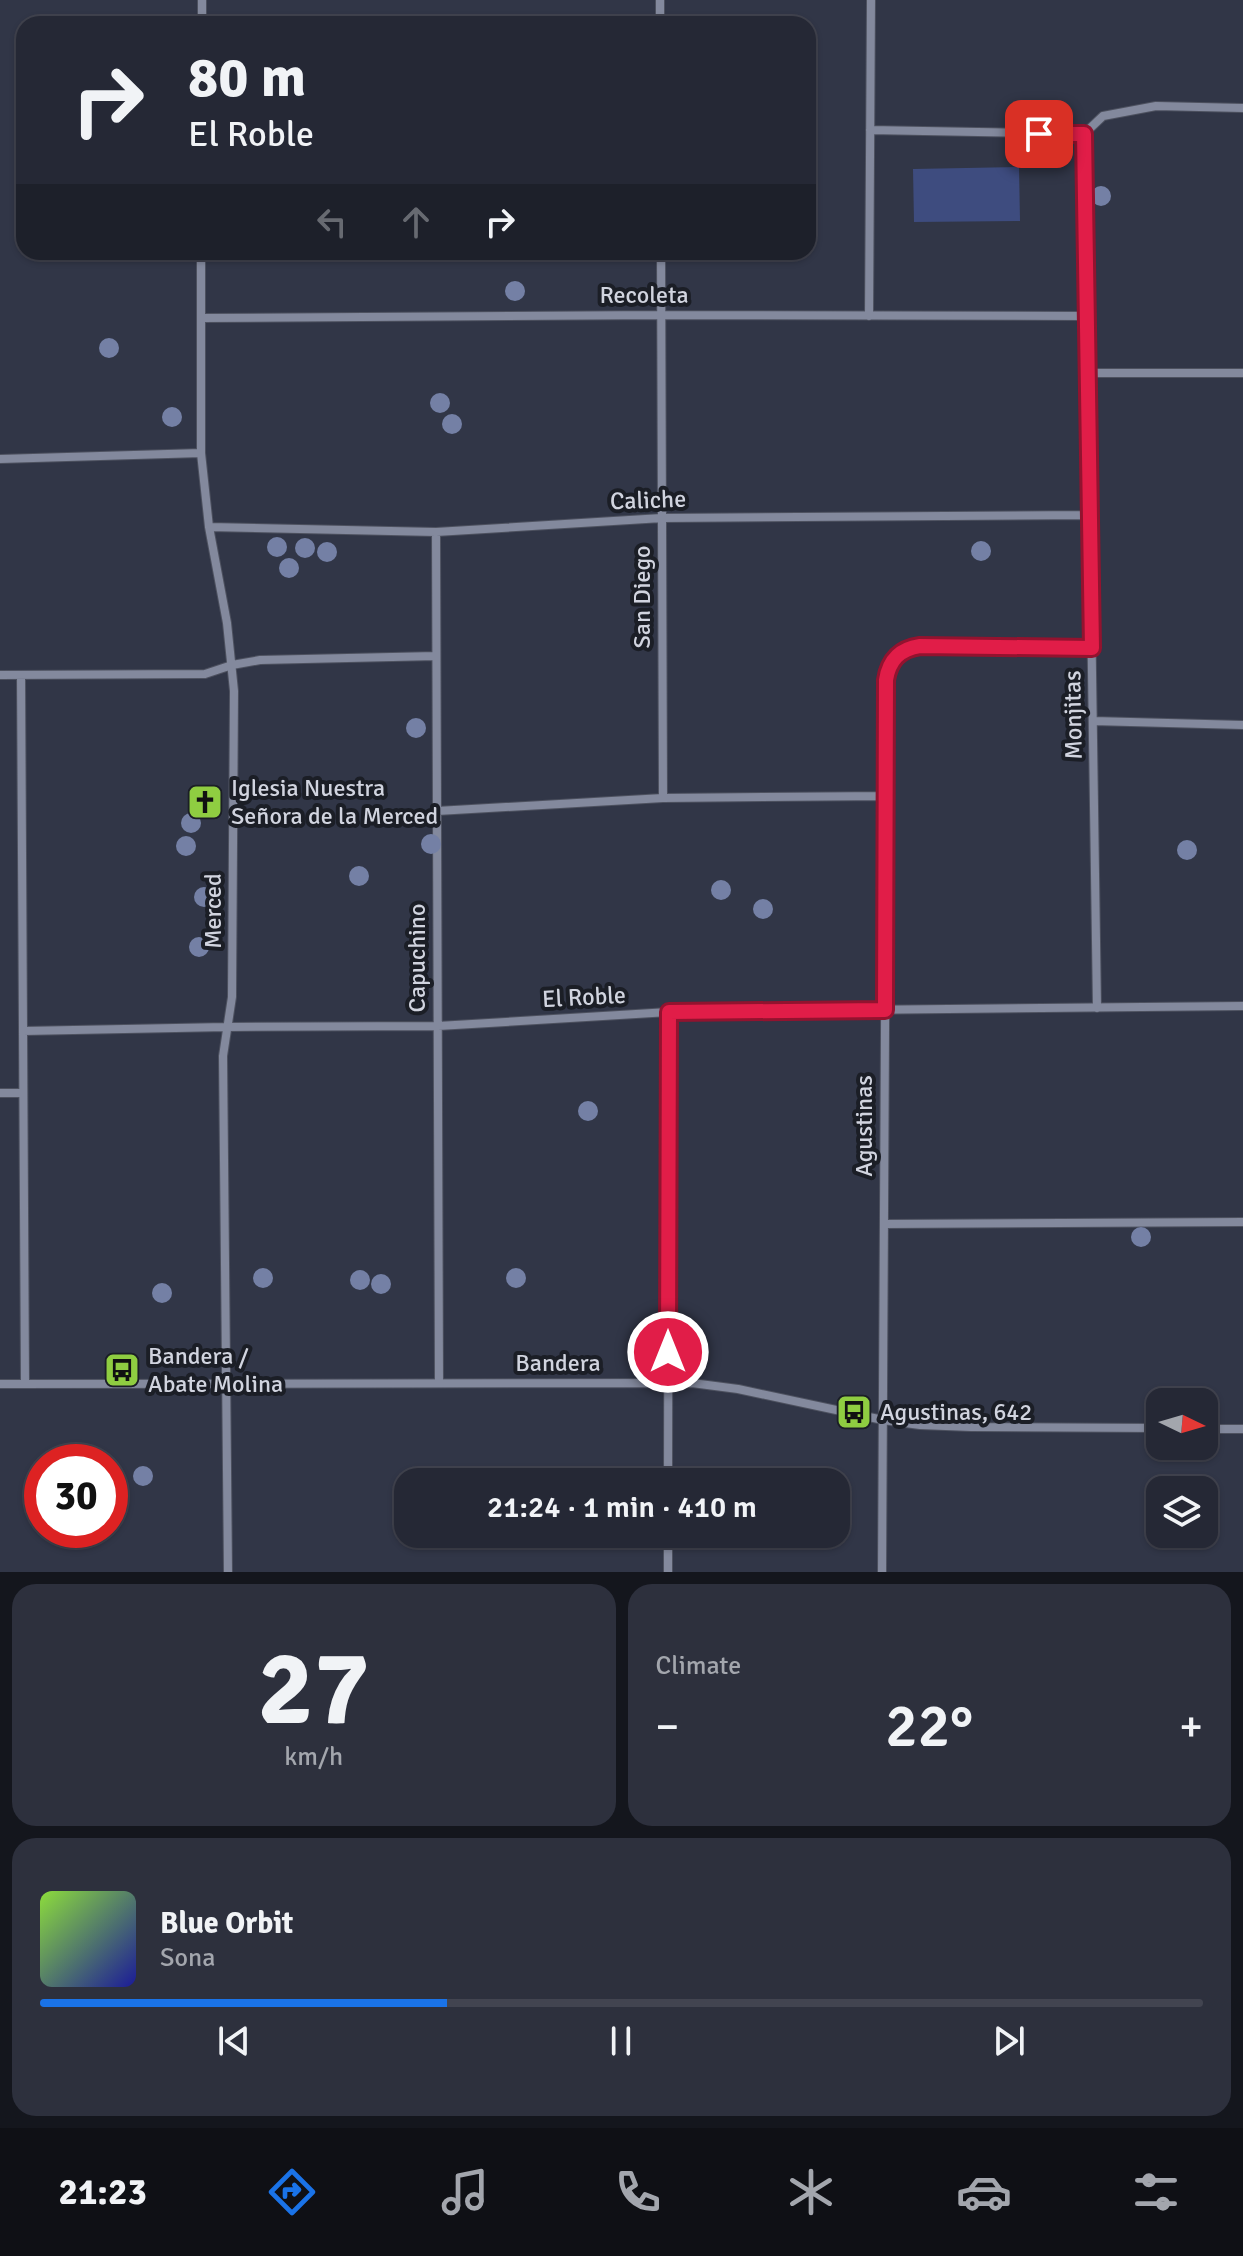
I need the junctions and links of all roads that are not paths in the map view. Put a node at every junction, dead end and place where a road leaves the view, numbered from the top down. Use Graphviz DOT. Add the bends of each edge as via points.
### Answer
graph roads {
  1 [pos="871,0"];
  2 [pos="1243,108"];
  3 [pos="870,130"];
  4 [pos="1084,134"];
  5 [pos="201,260"];
  6 [pos="661,260"];
  7 [pos="661,315"];
  8 [pos="869,316"];
  9 [pos="1086,316"];
  10 [pos="201,318"];
  11 [pos="1087,373"];
  12 [pos="1243,373"];
  13 [pos="201,453"];
  14 [pos="0,459"];
  15 [pos="1089,515"];
  16 [pos="662,518"];
  17 [pos="209,527"];
  18 [pos="436,532"];
  19 [pos="1092,648"];
  20 [pos="436,656"];
  21 [pos="232,665"];
  22 [pos="0,675"];
  23 [pos="21,675"];
  24 [pos="1093,721"];
  25 [pos="1243,725"];
  26 [pos="886,796"];
  27 [pos="663,798"];
  28 [pos="437,811"];
  29 [pos="1243,1006"];
  30 [pos="1097,1008"];
  31 [pos="885,1010"];
  32 [pos="669,1012"];
  33 [pos="438,1026"];
  34 [pos="226,1027"];
  35 [pos="23,1031"];
  36 [pos="0,1093"];
  37 [pos="23,1093"];
  38 [pos="1243,1222"];
  39 [pos="884,1224"];
  40 [pos="439,1383"];
  41 [pos="668,1383"];
  42 [pos="0,1384"];
  43 [pos="25,1384"];
  44 [pos="227,1384"];
  45 [pos="883,1420"];
  46 [pos="1146,1428"];
  47 [pos="1218,1429"];
  48 [pos="1243,1429"];
  49 [pos="668,1468"];
  50 [pos="668,1548"];
  51 [pos="228,1572"];
  52 [pos="668,1572"];
  53 [pos="882,1572"];
  1 -- 3 [label="street"];
  2 -- 4 [label="street" via="1156,106 1103,116"];
  3 -- 4 [label="street"];
  3 -- 8 [label="street"];
  4 -- 9 [label="street, Monjitas"];
  5 -- 10 [label="street, Merced"];
  6 -- 7 [label="street, San Diego"];
  7 -- 8 [label="street, Recoleta"];
  7 -- 10 [label="street, Recoleta"];
  7 -- 16 [label="street, San Diego"];
  8 -- 9 [label="street, Recoleta"];
  9 -- 11 [label="street, Monjitas"];
  10 -- 13 [label="street, Merced"];
  11 -- 12 [label="street"];
  11 -- 15 [label="street, Monjitas"];
  13 -- 14 [label="street"];
  13 -- 17 [label="street, Merced"];
  15 -- 16 [label="street, Caliche"];
  15 -- 19 [label="street, Monjitas"];
  16 -- 18 [label="street, Caliche"];
  16 -- 27 [label="street, San Diego"];
  17 -- 18 [label="street, Caliche"];
  17 -- 21 [label="street, Merced"];
  18 -- 20 [label="street, Capuchino"];
  19 -- 24 [label="street, Monjitas"];
  19 -- 26 [label="street, Agustinas" via="911,647 896,656 886,680"];
  20 -- 21 [label="street"];
  20 -- 28 [label="street, Capuchino"];
  21 -- 23 [label="street" via="205,674"];
  21 -- 34 [label="street, Merced" via="232,997"];
  22 -- 23 [label="street"];
  23 -- 35 [label="street"];
  24 -- 25 [label="street"];
  24 -- 30 [label="street, Monjitas"];
  26 -- 27 [label="street"];
  26 -- 31 [label="street, Agustinas"];
  27 -- 28 [label="street"];
  28 -- 33 [label="street, Capuchino"];
  29 -- 30 [label="street, El Roble"];
  30 -- 31 [label="street, El Roble"];
  31 -- 32 [label="street, El Roble"];
  31 -- 39 [label="street, Agustinas"];
  32 -- 33 [label="street, El Roble"];
  32 -- 41 [label="street"];
  33 -- 34 [label="street, El Roble"];
  33 -- 40 [label="street, Capuchino"];
  34 -- 35 [label="street, El Roble"];
  34 -- 44 [label="street, Merced"];
  35 -- 37 [label="street"];
  36 -- 37 [label="street"];
  37 -- 43 [label="street"];
  38 -- 39 [label="street"];
  39 -- 45 [label="street, Agustinas"];
  40 -- 41 [label="street, Bandera"];
  40 -- 44 [label="street, Bandera"];
  41 -- 45 [label="street, Bandera" via="738,1389"];
  41 -- 49 [label="street"];
  42 -- 43 [label="street, Bandera"];
  43 -- 44 [label="street, Bandera"];
  44 -- 51 [label="street, Merced"];
  45 -- 46 [label="street, Bandera" via="971,1427"];
  45 -- 53 [label="street, Agustinas"];
  47 -- 48 [label="street"];
  50 -- 52 [label="street"];
}
